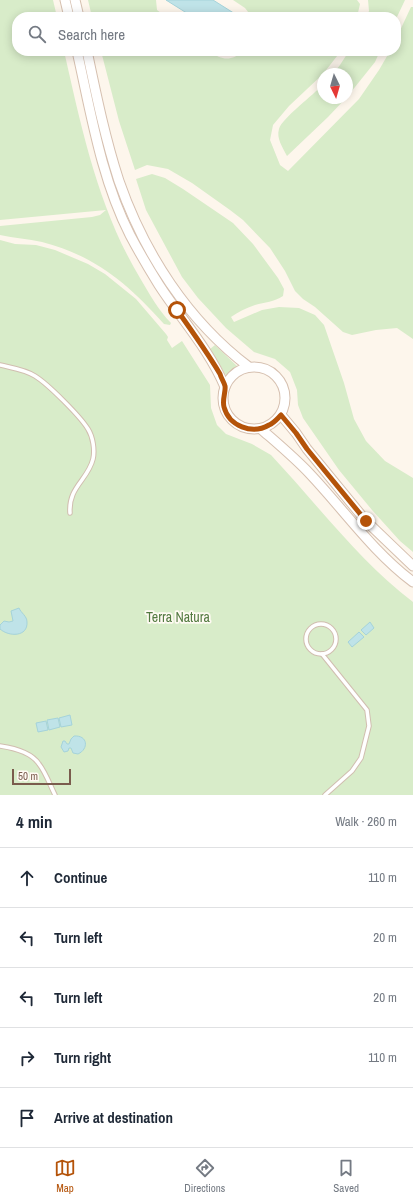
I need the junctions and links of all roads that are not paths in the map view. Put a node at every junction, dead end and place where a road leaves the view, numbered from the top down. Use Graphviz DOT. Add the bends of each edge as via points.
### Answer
graph roads {
  1 [pos="65,0"];
  2 [pos="75,0"];
  3 [pos="68,12"];
  4 [pos="78,12"];
  5 [pos="78,56"];
  6 [pos="88,56"];
  7 [pos="0,365"];
  8 [pos="249,367"];
  9 [pos="225,387"];
  10 [pos="281,415"];
  11 [pos="260,429"];
  12 [pos="70,513"];
  13 [pos="413,566"];
  14 [pos="413,582"];
  15 [pos="304,627"];
  16 [pos="306,636"];
  17 [pos="322,654"];
  18 [pos="0,746"];
  19 [pos="55,795"];
  20 [pos="325,795"];
  1 -- 3 [label="main road"];
  2 -- 4 [label="main road"];
  5 -- 9 [label="main road" via="103,161 130,234 159,285 204,348"];
  6 -- 8 [label="main road" via="120,181 152,253 180,297 202,324"];
  7 -- 12 [label="lane" via="26,371 41,380 88,429 92,438 93,458 72,495 69,503"];
  8 -- 9 [label="main road" via="237,372"];
  8 -- 10 [label="main road" via="264,368 279,379 286,397"];
  9 -- 11 [label="main road" via="223,400 233,421 246,428"];
  10 -- 11 [label="main road"];
  10 -- 13 [label="main road" via="366,521"];
  11 -- 14 [label="main road" via="309,473 358,529"];
  15 -- 16 [label="lane"];
  16 -- 17 [label="lane" via="308,648"];
  16 -- 17 [label="lane" via="310,629 319,624 332,629 336,638 334,647"];
  17 -- 20 [label="lane" via="367,710 369,718 361,758"];
  18 -- 19 [label="lane" via="18,750 39,763"];
}
